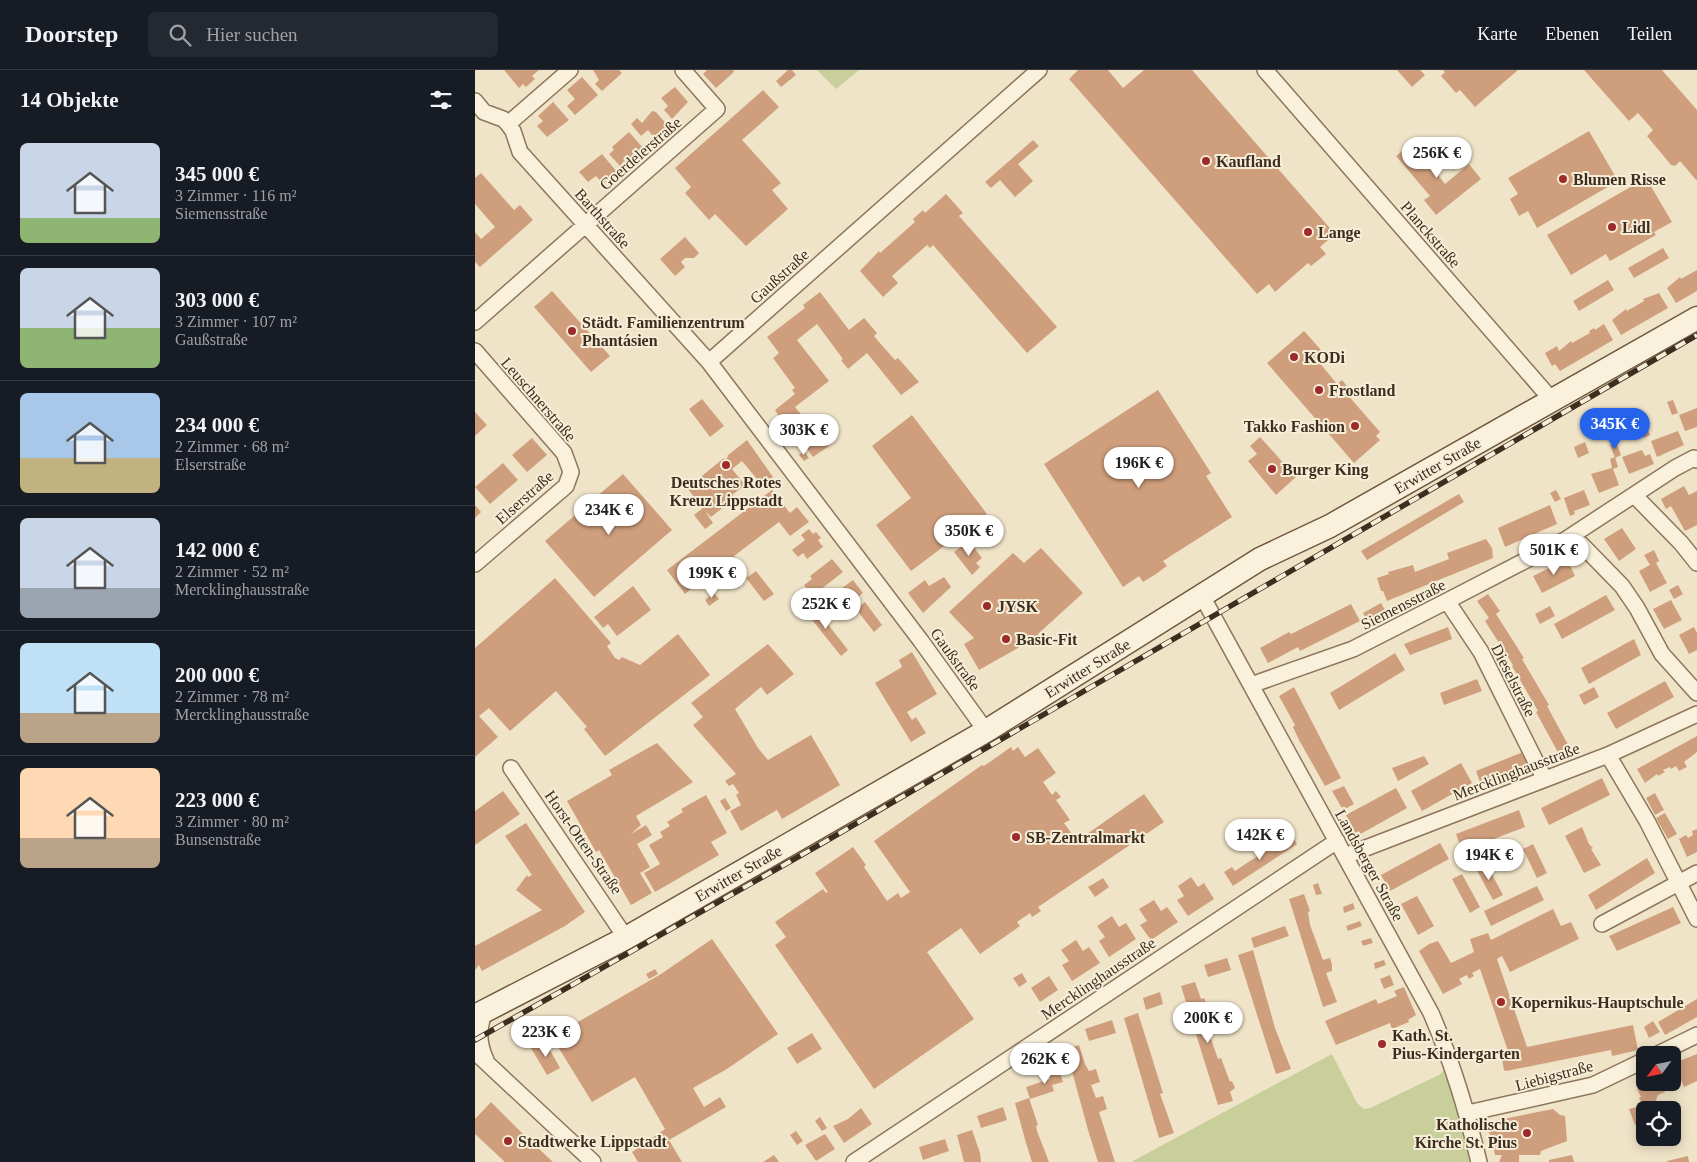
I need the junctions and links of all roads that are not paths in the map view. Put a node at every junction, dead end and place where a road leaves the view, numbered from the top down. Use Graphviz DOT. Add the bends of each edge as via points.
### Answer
graph roads {
  1 [pos="570,70"];
  2 [pos="683,70"];
  3 [pos="1039,70"];
  4 [pos="1265,70"];
  5 [pos="475,101"];
  6 [pos="508,124"];
  7 [pos="584,225"];
  8 [pos="1697,318"];
  9 [pos="475,322"];
  10 [pos="475,351"];
  11 [pos="709,362"];
  12 [pos="1551,399"];
  13 [pos="1697,460"];
  14 [pos="571,472"];
  15 [pos="1634,495"];
  16 [pos="1565,540"];
  17 [pos="1697,563"];
  18 [pos="475,564"];
  19 [pos="1202,596"];
  20 [pos="1447,601"];
  21 [pos="1251,685"];
  22 [pos="1697,693"];
  23 [pos="1697,714"];
  24 [pos="986,730"];
  25 [pos="1608,755"];
  26 [pos="511,768"];
  27 [pos="1544,778"];
  28 [pos="1337,840"];
  29 [pos="1345,856"];
  30 [pos="1697,873"];
  31 [pos="1679,883"];
  32 [pos="1697,919"];
  33 [pos="1602,924"];
  34 [pos="626,938"];
  35 [pos="480,1013"];
  36 [pos="1697,1036"];
  37 [pos="1675,1046"];
  38 [pos="481,1056"];
  39 [pos="1636,1064"];
  40 [pos="1468,1113"];
  41 [pos="593,1162"];
  42 [pos="854,1162"];
  43 [pos="1479,1162"];
  1 -- 6 [label="street"];
  2 -- 7 [label="street, Goerdelerstraße" via="717,109"];
  3 -- 11 [label="street, Gaußstraße"];
  4 -- 12 [label="street, Planckstraße"];
  5 -- 6 [label="street" via="484,112"];
  6 -- 7 [label="street, Barthstraße" via="520,152"];
  7 -- 9 [label="street, Goerdelerstraße"];
  7 -- 11 [label="street, Barthstraße"];
  8 -- 12 [label="main road, Erwitter Straße"];
  10 -- 14 [label="street, Leuschnerstraße" via="564,453"];
  11 -- 24 [label="street, Gaußstraße"];
  12 -- 19 [label="main road, Erwitter Straße" via="1329,526 1260,559"];
  13 -- 15 [label="street, Siemensstraße" via="1694,458 1675,468"];
  14 -- 18 [label="street, Elserstraße" via="566,486"];
  15 -- 16 [label="street, Siemensstraße"];
  15 -- 17 [label="street"];
  16 -- 20 [label="street, Siemensstraße"];
  16 -- 22 [label="street" via="1581,544 1621,586 1662,654"];
  19 -- 21 [label="street, Landsberger Straße"];
  19 -- 24 [label="main road, Erwitter Straße"];
  20 -- 21 [label="street, Siemensstraße" via="1353,649"];
  20 -- 27 [label="street, Dieselstraße" via="1481,652"];
  21 -- 28 [label="street, Landsberger Straße"];
  23 -- 25 [label="street, Mercklinghausstraße"];
  24 -- 34 [label="main road, Erwitter Straße"];
  25 -- 27 [label="street, Mercklinghausstraße"];
  25 -- 31 [label="street"];
  26 -- 34 [label="street, Horst-Otten-Straße"];
  27 -- 29 [label="street, Mercklinghausstraße"];
  28 -- 29 [label="street, Landsberger Straße"];
  28 -- 42 [label="street, Mercklinghausstraße"];
  29 -- 40 [label="street, Landsberger Straße" via="1431,1013"];
  30 -- 31 [label="street"];
  31 -- 32 [label="street"];
  31 -- 33 [label="street"];
  34 -- 35 [label="main road, Erwitter Straße"];
  35 -- 38 [label="street"];
  36 -- 37 [label="street"];
  38 -- 41 [label="street"];
  39 -- 40 [label="street, Liebigstraße" via="1593,1085"];
  40 -- 43 [label="street, Landsberger Straße"];
}
